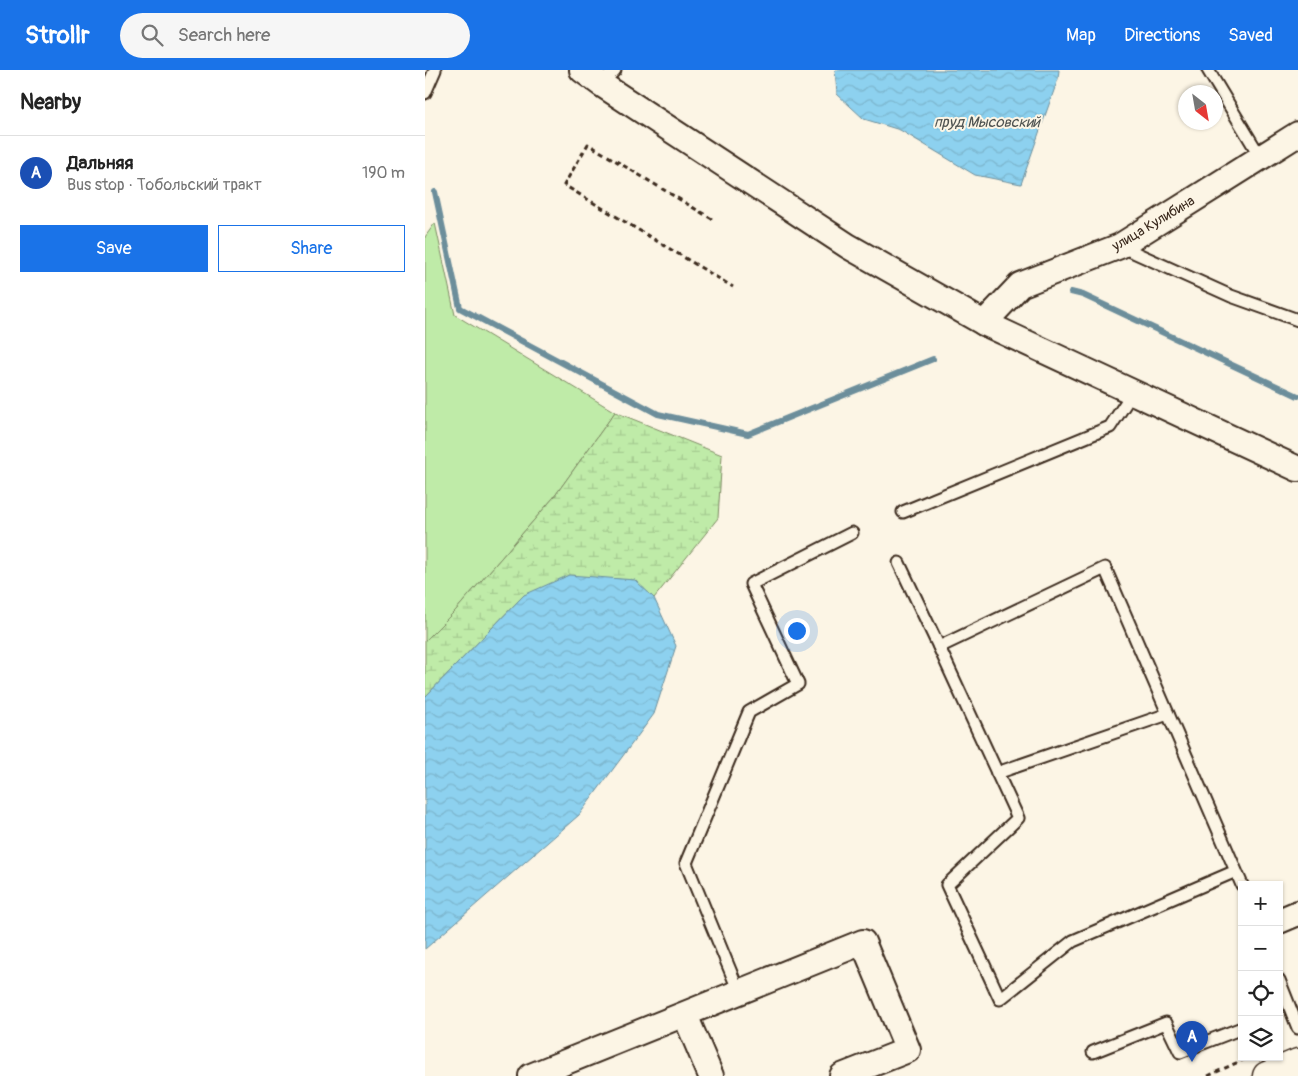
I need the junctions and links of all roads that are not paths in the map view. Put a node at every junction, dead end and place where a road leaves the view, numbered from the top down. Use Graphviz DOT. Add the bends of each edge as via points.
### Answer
graph roads {
  1 [pos="435,70"];
  2 [pos="582,70"];
  3 [pos="1208,70"];
  4 [pos="608,77"];
  5 [pos="425,93"];
  6 [pos="1298,134"];
  7 [pos="1261,158"];
  8 [pos="1120,246"];
  9 [pos="1298,320"];
  10 [pos="984,323"];
  11 [pos="1133,392"];
  12 [pos="1298,468"];
  13 [pos="903,512"];
  14 [pos="852,533"];
  15 [pos="899,563"];
  16 [pos="939,647"];
  17 [pos="1168,714"];
  18 [pos="997,773"];
  19 [pos="1236,871"];
  20 [pos="1240,881"];
  21 [pos="1298,913"];
  22 [pos="1283,919"];
  23 [pos="739,992"];
  24 [pos="1285,1012"];
  25 [pos="685,1014"];
  26 [pos="1298,1028"];
  27 [pos="1238,1030"];
  28 [pos="1093,1052"];
  29 [pos="1298,1063"];
  30 [pos="531,1076"];
  31 [pos="711,1076"];
  32 [pos="842,1076"];
  33 [pos="1267,1076"];
  1 -- 5 [label="lane"];
  2 -- 4 [label="street"];
  3 -- 7 [label="lane"];
  4 -- 10 [label="street" via="848,246"];
  6 -- 7 [label="street, улица Кулибина"];
  7 -- 8 [label="street, улица Кулибина"];
  8 -- 9 [label="lane" via="1231,296"];
  8 -- 10 [label="street, улица Кулибина" via="1020,285"];
  10 -- 11 [label="street"];
  11 -- 12 [label="street"];
  11 -- 13 [label="lane" via="1110,427"];
  14 -- 23 [label="lane" via="751,584 798,684 749,712 686,862"];
  15 -- 16 [label="lane"];
  16 -- 17 [label="lane" via="1105,568"];
  16 -- 18 [label="lane"];
  17 -- 18 [label="lane"];
  17 -- 19 [label="lane"];
  18 -- 19 [label="lane" via="1018,818 947,885 1000,999 1073,941"];
  19 -- 20 [label="lane"];
  21 -- 22 [label="street"];
  23 -- 25 [label="street"];
  23 -- 32 [label="street" via="863,942 908,1050"];
  24 -- 26 [label="lane"];
  25 -- 30 [label="street"];
  25 -- 31 [label="street"];
  27 -- 28 [label="lane" via="1180,1052 1165,1023"];
  29 -- 33 [label="main road"];
}
